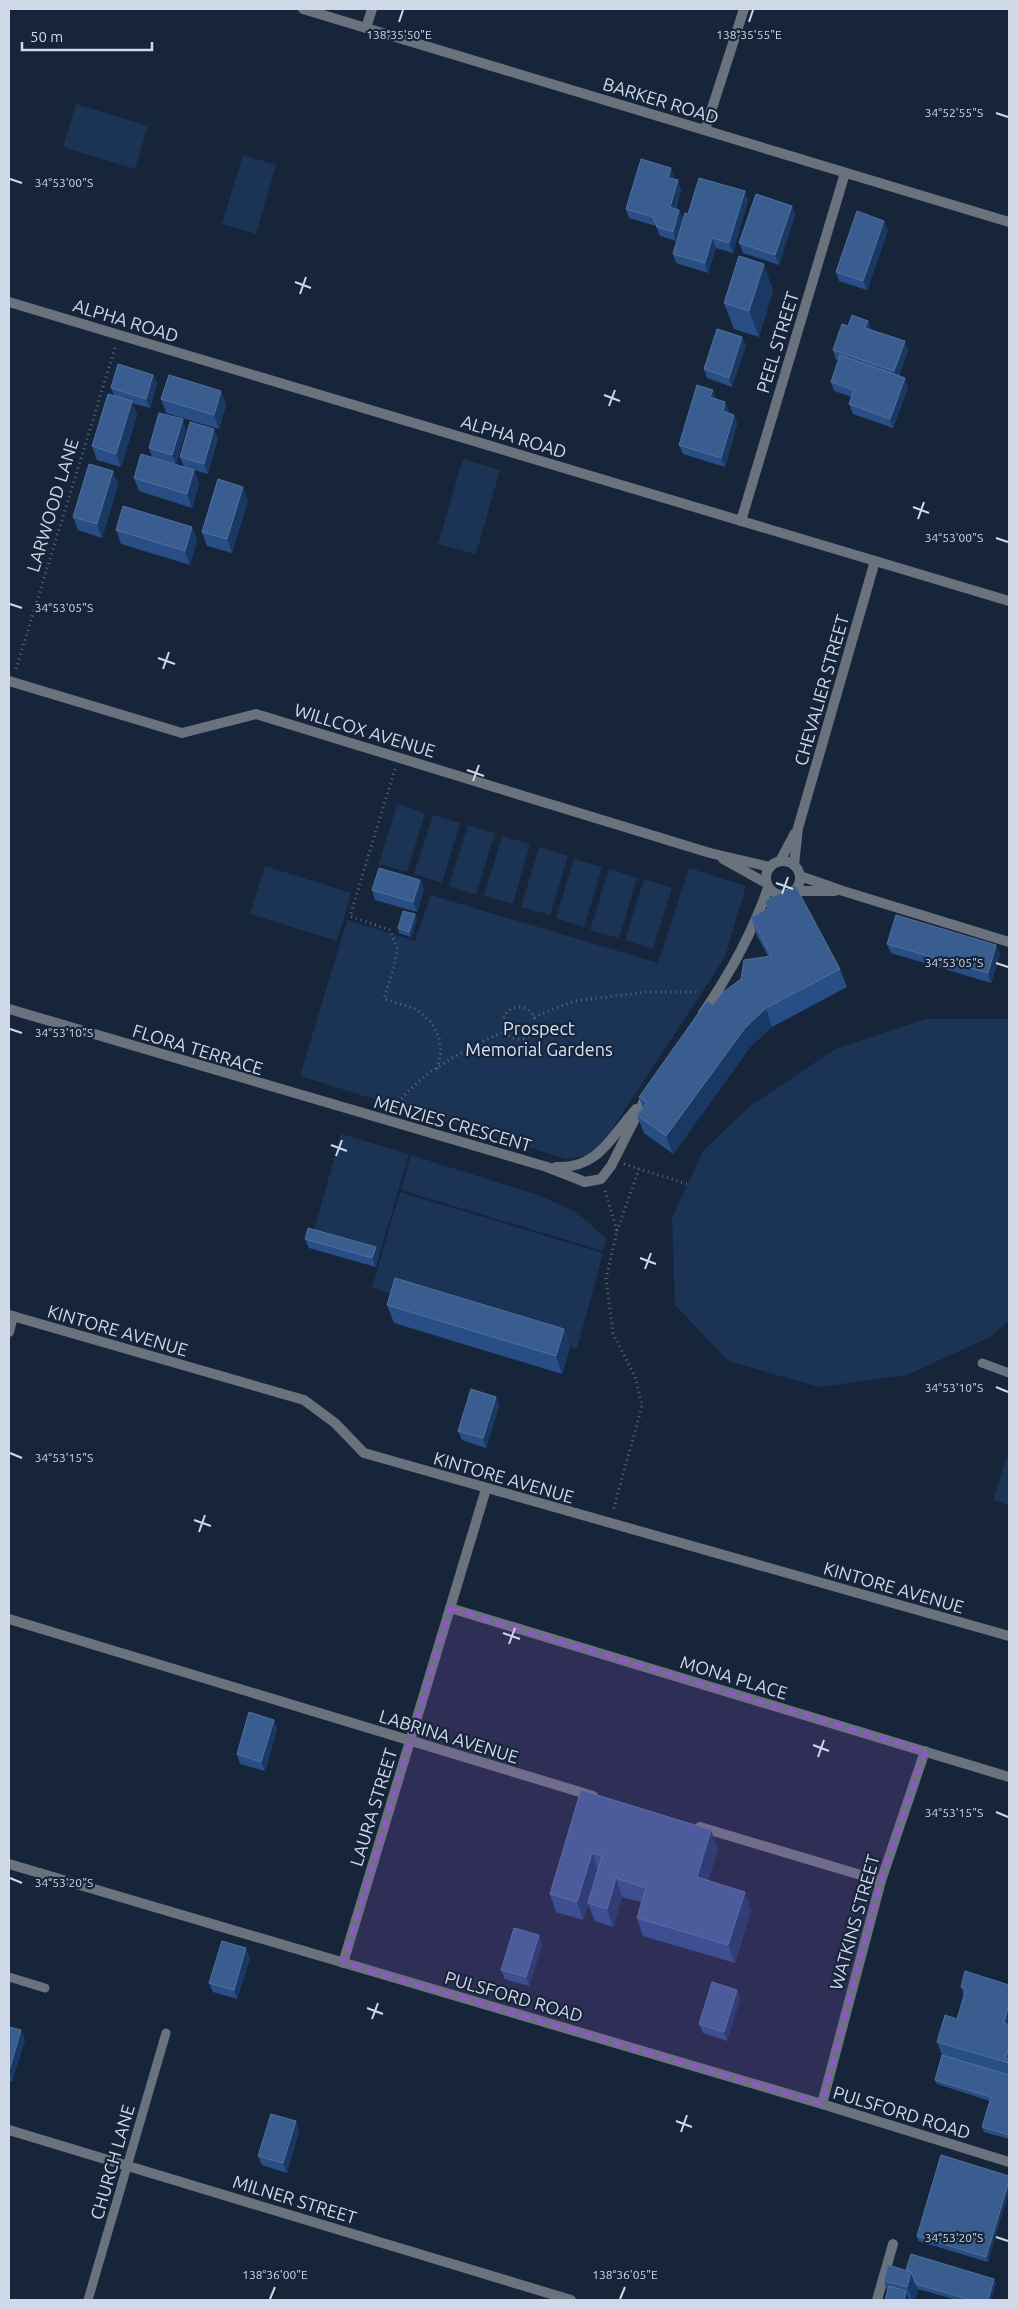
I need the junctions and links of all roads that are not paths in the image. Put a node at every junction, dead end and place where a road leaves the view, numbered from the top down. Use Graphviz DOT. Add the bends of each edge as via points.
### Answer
graph roads {
  1 [pos="303,9"];
  2 [pos="372,9"];
  3 [pos="744,9"];
  4 [pos="366,28"];
  5 [pos="705,130"];
  6 [pos="845,173"];
  7 [pos="1009,222"];
  8 [pos="9,302"];
  9 [pos="741,521"];
  10 [pos="875,561"];
  11 [pos="1009,601"];
  12 [pos="10,682"];
  13 [pos="798,828"];
  14 [pos="710,853"];
  15 [pos="780,861"];
  16 [pos="794,865"];
  17 [pos="770,867"];
  18 [pos="800,876"];
  19 [pos="767,886"];
  20 [pos="796,891"];
  21 [pos="843,891"];
  22 [pos="785,896"];
  23 [pos="755,925"];
  24 [pos="1009,942"];
  25 [pos="9,1009"];
  26 [pos="695,1025"];
  27 [pos="350,1111"];
  28 [pos="547,1167"];
  29 [pos="11,1316"];
  30 [pos="9,1332"];
  31 [pos="982,1363"];
  32 [pos="1009,1373"];
  33 [pos="486,1489"];
  34 [pos="450,1608"];
  35 [pos="9,1620"];
  36 [pos="1009,1636"];
  37 [pos="410,1742"];
  38 [pos="925,1752"];
  39 [pos="1009,1777"];
  40 [pos="608,1800"];
  41 [pos="693,1825"];
  42 [pos="9,1864"];
  43 [pos="881,1881"];
  44 [pos="343,1963"];
  45 [pos="9,1977"];
  46 [pos="45,1988"];
  47 [pos="166,2033"];
  48 [pos="822,2104"];
  49 [pos="9,2130"];
  50 [pos="1009,2162"];
  51 [pos="128,2166"];
  52 [pos="893,2244"];
  53 [pos="88,2300"];
  54 [pos="571,2300"];
  55 [pos="877,2300"];
  1 -- 4 [label="street, BARKER ROAD"];
  2 -- 4 [label="street"];
  3 -- 5 [label="street"];
  4 -- 5 [label="street, BARKER ROAD"];
  5 -- 6 [label="street, BARKER ROAD"];
  6 -- 7 [label="street, BARKER ROAD"];
  6 -- 9 [label="street, PEEL STREET"];
  8 -- 9 [label="street, ALPHA ROAD"];
  9 -- 10 [label="street, ALPHA ROAD"];
  10 -- 11 [label="street, ALPHA ROAD"];
  10 -- 13 [label="street, CHEVALIER STREET"];
  12 -- 14 [label="street, WILLCOX AVENUE" via="182,733 256,714"];
  13 -- 15 [label="street, CHEVALIER STREET"];
  13 -- 16 [label="street, CHEVALIER STREET"];
  14 -- 17 [label="street, WILLCOX AVENUE"];
  14 -- 19 [label="street, WILLCOX AVENUE"];
  15 -- 16 [label="street"];
  15 -- 17 [label="street"];
  16 -- 18 [label="street"];
  17 -- 19 [label="street" via="765,877"];
  18 -- 20 [label="street"];
  18 -- 21 [label="street"];
  19 -- 22 [label="street" via="778,896"];
  19 -- 23 [label="street"];
  20 -- 21 [label="street"];
  20 -- 22 [label="street"];
  21 -- 24 [label="street"];
  22 -- 23 [label="street"];
  23 -- 26 [label="street" via="728,977"];
  25 -- 27 [label="street, FLORA TERRACE"];
  27 -- 28 [label="street, MENZIES CRESCENT"];
  28 -- 28 [label="street, MENZIES CRESCENT" via="573,1168 595,1158 648,1093 614,1161 601,1179 584,1182"];
  29 -- 30 [label="street"];
  29 -- 33 [label="street, KINTORE AVENUE" via="304,1400 335,1424 364,1453"];
  31 -- 32 [label="lane"];
  33 -- 34 [label="street, LAURA STREET"];
  33 -- 36 [label="street, KINTORE AVENUE"];
  34 -- 37 [label="street, LAURA STREET"];
  34 -- 38 [label="street, MONA PLACE"];
  35 -- 37 [label="street, LABRINA AVENUE"];
  37 -- 40 [label="street, LABRINA AVENUE"];
  37 -- 44 [label="street, LAURA STREET"];
  38 -- 39 [label="street, MONA PLACE"];
  38 -- 43 [label="street, WATKINS STREET"];
  41 -- 43 [label="street"];
  42 -- 44 [label="street, PULSFORD ROAD"];
  43 -- 48 [label="street, WATKINS STREET"];
  44 -- 48 [label="street, PULSFORD ROAD"];
  45 -- 46 [label="lane"];
  47 -- 51 [label="lane, CHURCH LANE"];
  48 -- 50 [label="street, PULSFORD ROAD"];
  49 -- 51 [label="street, MILNER STREET"];
  51 -- 53 [label="lane, CHURCH LANE"];
  51 -- 54 [label="street, MILNER STREET"];
  52 -- 55 [label="street"];
}
